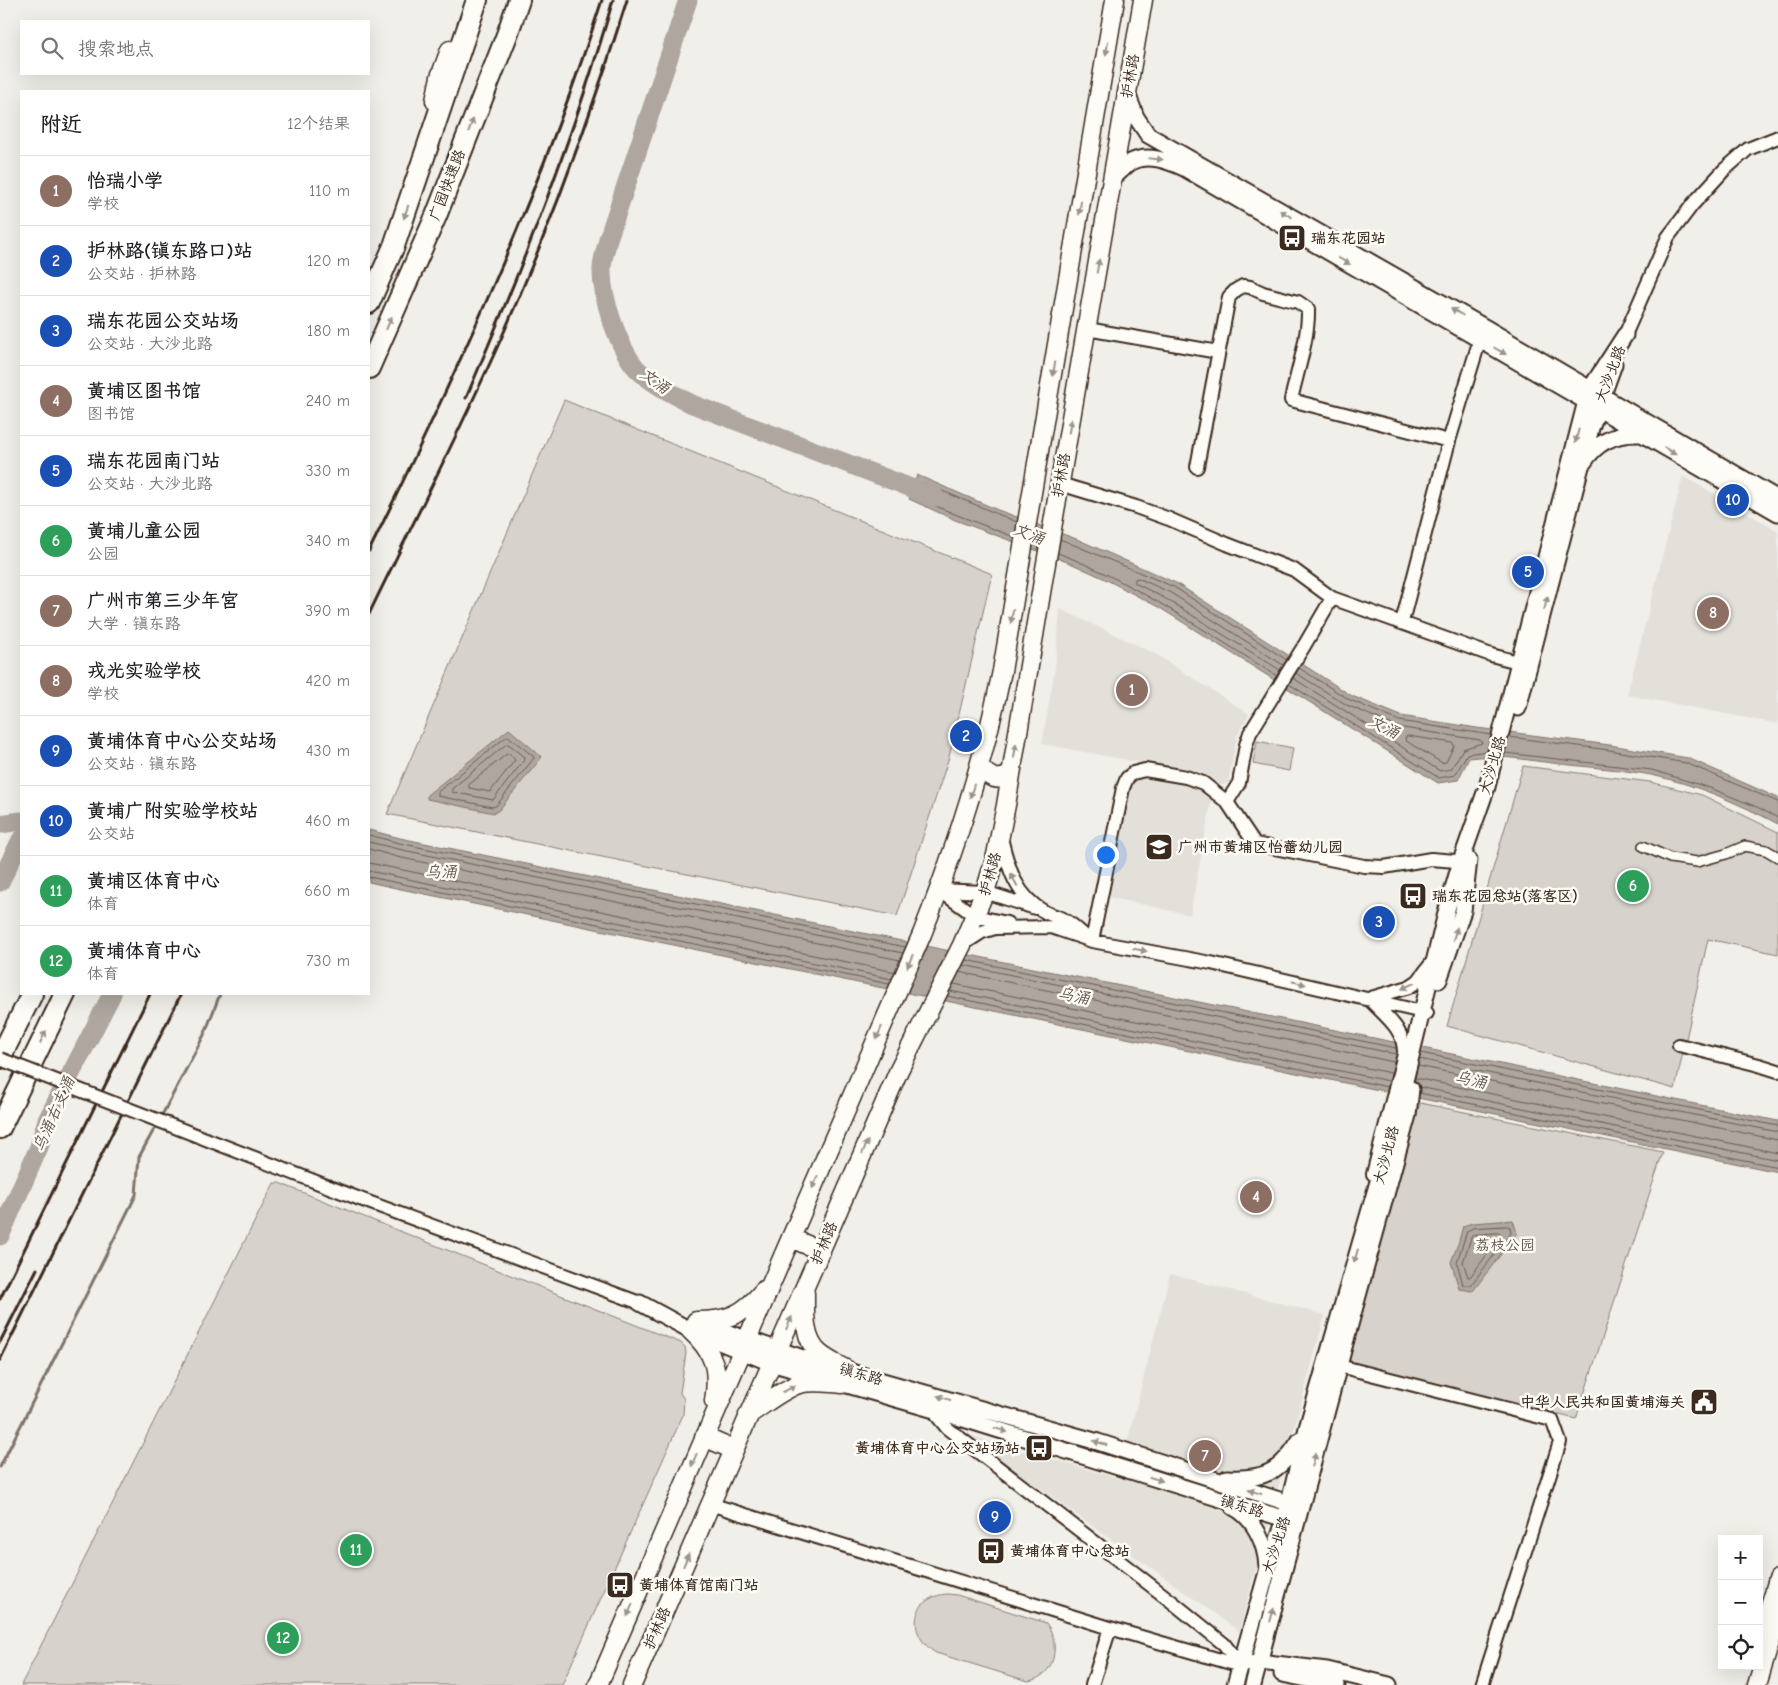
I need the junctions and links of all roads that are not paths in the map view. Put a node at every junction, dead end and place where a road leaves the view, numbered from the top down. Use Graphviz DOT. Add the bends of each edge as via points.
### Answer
graph roads {
  1 [pos="469,0"];
  2 [pos="477,0"];
  3 [pos="519,0"];
  4 [pos="1115,0"];
  5 [pos="1143,0"];
  6 [pos="1127,93"];
  7 [pos="1778,136"];
  8 [pos="1113,178"];
  9 [pos="414,186"];
  10 [pos="370,301"];
  11 [pos="1087,329"];
  12 [pos="1483,334"];
  13 [pos="1625,335"];
  14 [pos="1218,352"];
  15 [pos="370,366"];
  16 [pos="1593,398"];
  17 [pos="1641,434"];
  18 [pos="1449,441"];
  19 [pos="1582,465"];
  20 [pos="1197,467"];
  21 [pos="1060,484"];
  22 [pos="1778,499"];
  23 [pos="1778,513"];
  24 [pos="1332,598"];
  25 [pos="1402,622"];
  26 [pos="1518,662"];
  27 [pos="1515,700"];
  28 [pos="979,766"];
  29 [pos="1011,774"];
  30 [pos="1227,802"];
  31 [pos="1000,833"];
  32 [pos="1643,846"];
  33 [pos="1778,857"];
  34 [pos="1464,862"];
  35 [pos="939,890"];
  36 [pos="985,892"];
  37 [pos="1044,912"];
  38 [pos="975,916"];
  39 [pos="1026,926"];
  40 [pos="1092,941"];
  41 [pos="962,945"];
  42 [pos="1435,957"];
  43 [pos="32,995"];
  44 [pos="65,995"];
  45 [pos="1369,999"];
  46 [pos="1424,1013"];
  47 [pos="1414,1038"];
  48 [pos="1679,1046"];
  49 [pos="0,1058"];
  50 [pos="1778,1071"];
  51 [pos="0,1128"];
  52 [pos="790,1238"];
  53 [pos="821,1251"];
  54 [pos="772,1280"];
  55 [pos="804,1288"];
  56 [pos="640,1303"];
  57 [pos="693,1326"];
  58 [pos="744,1345"];
  59 [pos="774,1356"];
  60 [pos="1339,1366"];
  61 [pos="845,1377"];
  62 [pos="938,1411"];
  63 [pos="748,1415"];
  64 [pos="711,1420"];
  65 [pos="1307,1428"];
  66 [pos="704,1437"];
  67 [pos="734,1450"];
  68 [pos="1206,1478"];
  69 [pos="1208,1496"];
  70 [pos="710,1504"];
  71 [pos="1295,1504"];
  72 [pos="1285,1519"];
  73 [pos="1267,1572"];
  74 [pos="1778,1579"];
  75 [pos="1778,1616"];
  76 [pos="1110,1628"];
  77 [pos="1763,1630"];
  78 [pos="1241,1666"];
  79 [pos="1259,1666"];
  80 [pos="1751,1670"];
  81 [pos="598,1685"];
  82 [pos="632,1685"];
  83 [pos="1092,1685"];
  84 [pos="1235,1685"];
  85 [pos="1254,1685"];
  86 [pos="1337,1685"];
  87 [pos="1388,1685"];
  88 [pos="1482,1685"];
  89 [pos="1746,1685"];
  90 [pos="1757,1685"];
  1 -- 9 [label="main road" via="440,77"];
  2 -- 9 [label="highway, 广园快速路"];
  15 -- 3 [label="highway, 广园快速路, one-way" via="436,216"];
  4 -- 28 [label="main road, 护林路, one-way" via="1002,671"];
  5 -- 6 [label="main road, 护林路"];
  6 -- 8 [label="main road, 护林路"];
  12 -- 6 [label="street, one-way" via="1148,135 1136,117"];
  7 -- 13 [label="street" via="1748,149 1693,204 1668,238"];
  11 -- 8 [label="main road, 护林路, one-way"];
  8 -- 12 [label="street, one-way" via="1131,162 1144,158 1172,162"];
  9 -- 10 [label="highway, 广园快速路, one-way" via="394,246"];
  11 -- 14 [label="street"];
  21 -- 11 [label="main road, 护林路, one-way"];
  12 -- 16 [label="street"];
  12 -- 18 [label="street"];
  13 -- 16 [label="street, 大沙北路"];
  14 -- 18 [label="street" via="1229,297 1236,290 1250,287 1298,302 1308,309 1308,318 1291,400"];
  14 -- 20 [label="street"];
  16 -- 17 [label="street"];
  16 -- 19 [label="street, 大沙北路"];
  16 -- 22 [label="street"];
  16 -- 26 [label="street, 大沙北路, one-way"];
  17 -- 19 [label="street" via="1624,433 1601,443 1589,453"];
  17 -- 23 [label="street, one-way"];
  18 -- 25 [label="street"];
  27 -- 19 [label="street, 大沙北路, one-way"];
  21 -- 24 [label="street" via="1161,516 1294,570"];
  29 -- 21 [label="main road, 护林路, one-way"];
  24 -- 25 [label="street"];
  24 -- 30 [label="street" via="1250,732 1239,783"];
  25 -- 26 [label="street"];
  26 -- 27 [label="street, 大沙北路"];
  27 -- 34 [label="street, 大沙北路" via="1474,821"];
  27 -- 34 [label="street, 大沙北路" via="1495,790"];
  28 -- 29 [label="main road" via="990,777 1006,778"];
  28 -- 35 [label="main road, 护林路, one-way"];
  29 -- 31 [label="main road, 护林路"];
  30 -- 34 [label="street" via="1255,844 1364,866 1384,867 1431,859"];
  30 -- 40 [label="street" via="1203,783 1186,777 1145,770 1127,778"];
  31 -- 36 [label="main road, 护林路"];
  37 -- 31 [label="street, one-way" via="1030,902 1013,879"];
  32 -- 33 [label="street" via="1670,858 1697,862 1745,846 1766,850"];
  34 -- 42 [label="street, 大沙北路"];
  46 -- 34 [label="street, 大沙北路, one-way" via="1463,911"];
  35 -- 36 [label="street"];
  35 -- 38 [label="street"];
  35 -- 52 [label="main road, 护林路, one-way"];
  36 -- 37 [label="street"];
  36 -- 38 [label="main road, 护林路"];
  37 -- 40 [label="street" via="1065,919"];
  38 -- 39 [label="street"];
  38 -- 41 [label="main road, 护林路"];
  39 -- 40 [label="street" via="1051,927"];
  39 -- 41 [label="street" via="995,928"];
  40 -- 45 [label="street, one-way" via="1211,963"];
  53 -- 41 [label="main road, 护林路, one-way" via="898,1070"];
  42 -- 45 [label="street, one-way" via="1418,981 1409,987"];
  42 -- 46 [label="street, 大沙北路"];
  43 -- 49 [label="highway"];
  51 -- 44 [label="highway, one-way"];
  45 -- 46 [label="street"];
  45 -- 47 [label="street" via="1396,1027"];
  46 -- 47 [label="street, 大沙北路"];
  47 -- 60 [label="street, 大沙北路" via="1408,1115"];
  47 -- 65 [label="street, 大沙北路, one-way" via="1396,1100 1394,1126"];
  48 -- 50 [label="street"];
  49 -- 56 [label="street, bridge" via="360,1199"];
  52 -- 53 [label="main road"];
  52 -- 54 [label="main road, 护林路"];
  53 -- 55 [label="main road, 护林路"];
  54 -- 57 [label="main road" via="742,1310 719,1321"];
  54 -- 58 [label="main road, 护林路"];
  59 -- 55 [label="main road, 护林路, one-way"];
  55 -- 61 [label="main road" via="808,1334 813,1347"];
  56 -- 57 [label="street, 镇东路"];
  57 -- 58 [label="street, 镇东路"];
  57 -- 64 [label="main road" via="715,1368 717,1382"];
  58 -- 59 [label="street, 镇东路"];
  58 -- 64 [label="main road, 护林路"];
  59 -- 61 [label="street, 镇东路"];
  59 -- 63 [label="main road, 护林路"];
  71 -- 60 [label="street, 大沙北路, one-way"];
  60 -- 88 [label="street" via="1552,1420 1560,1442"];
  61 -- 62 [label="street, 镇东路"];
  63 -- 61 [label="main road, one-way" via="800,1384"];
  68 -- 61 [label="street, 镇东路, one-way" via="1098,1442"];
  62 -- 69 [label="street, 镇东路, one-way"];
  62 -- 78 [label="street" via="940,1422 951,1432 1224,1644"];
  63 -- 67 [label="main road, 护林路"];
  64 -- 66 [label="main road, 护林路"];
  65 -- 68 [label="street" via="1292,1453 1274,1470 1250,1478"];
  65 -- 71 [label="street, 大沙北路"];
  66 -- 67 [label="main road"];
  66 -- 81 [label="main road, 护林路, one-way"];
  67 -- 70 [label="main road, 护林路"];
  68 -- 69 [label="street"];
  71 -- 68 [label="street, 镇东路, one-way"];
  69 -- 72 [label="street, 镇东路"];
  69 -- 73 [label="street" via="1241,1511 1250,1521 1263,1545"];
  70 -- 76 [label="street"];
  82 -- 70 [label="main road, 护林路, one-way"];
  71 -- 72 [label="street, 镇东路"];
  79 -- 71 [label="street, 大沙北路, one-way"];
  72 -- 73 [label="street, 大沙北路"];
  73 -- 78 [label="street, 大沙北路"];
  74 -- 77 [label="main road"];
  75 -- 90 [label="main road"];
  76 -- 78 [label="street"];
  76 -- 83 [label="street"];
  78 -- 79 [label="street"];
  78 -- 84 [label="street, 大沙北路"];
  79 -- 85 [label="street, 大沙北路"];
  79 -- 86 [label="street"];
  79 -- 87 [label="street" via="1327,1670"];
  80 -- 89 [label="main road"];
}
